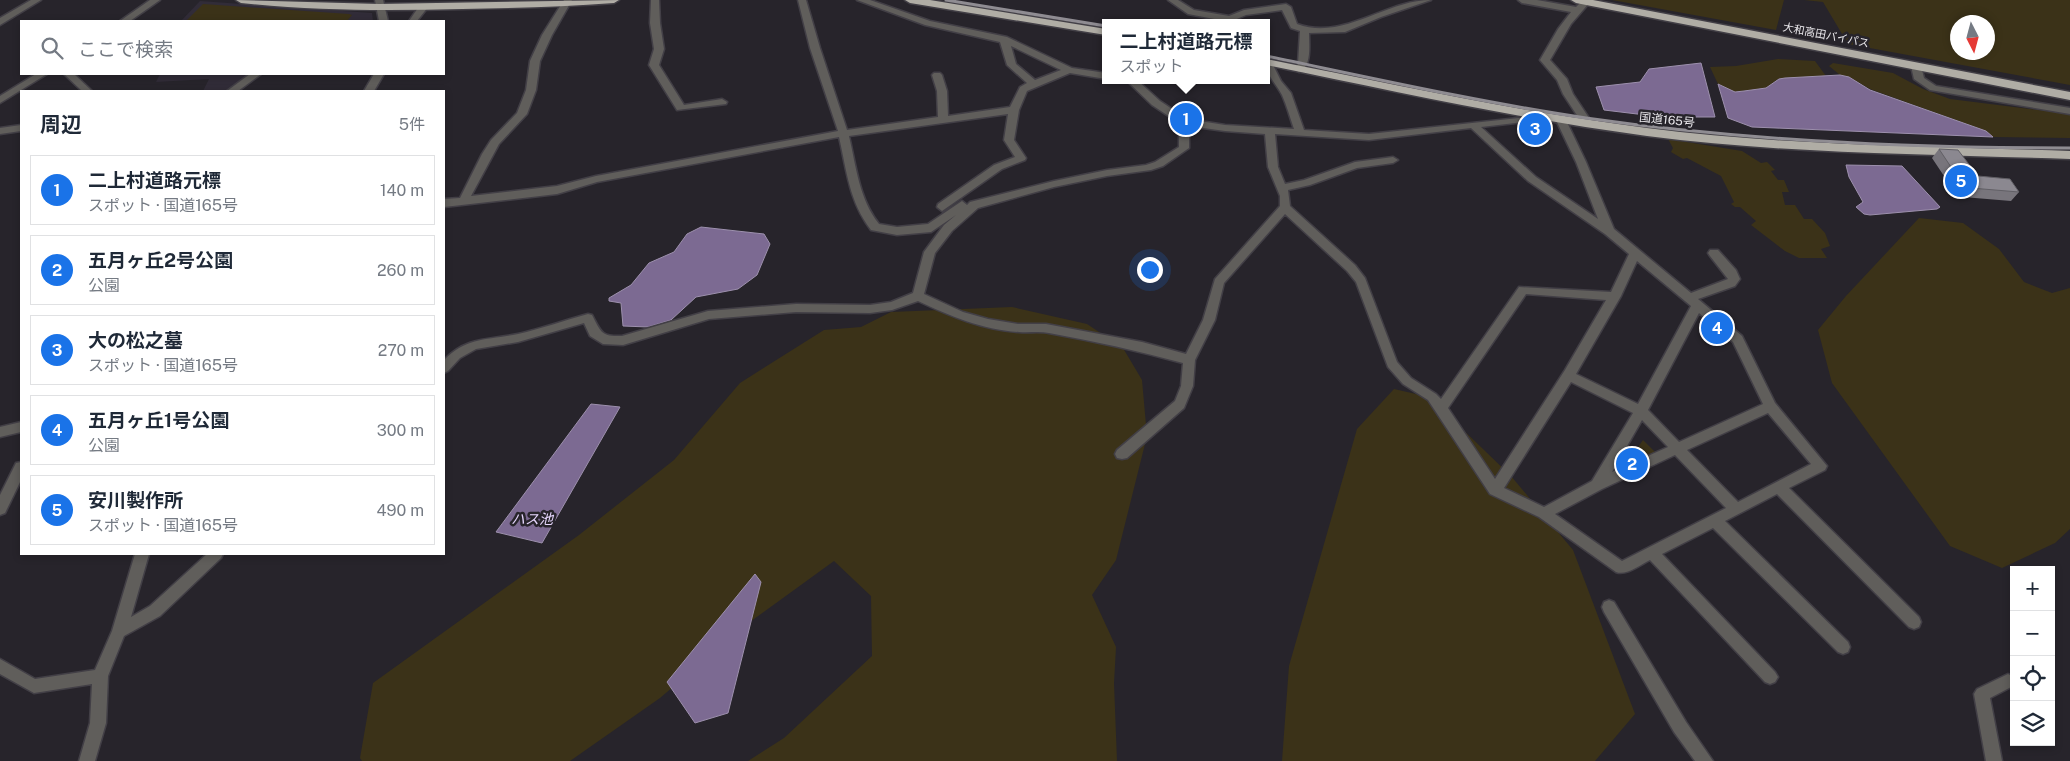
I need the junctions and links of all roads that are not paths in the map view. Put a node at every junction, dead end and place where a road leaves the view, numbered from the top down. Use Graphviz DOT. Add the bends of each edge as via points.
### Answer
graph roads {
  1 [pos="38,0"];
  2 [pos="156,0"];
  3 [pos="241,0"];
  4 [pos="614,0"];
  5 [pos="655,0"];
  6 [pos="802,0"];
  7 [pos="861,0"];
  8 [pos="910,0"];
  9 [pos="1172,0"];
  10 [pos="1427,0"];
  11 [pos="1522,0"];
  12 [pos="568,2"];
  13 [pos="380,4"];
  14 [pos="1580,4"];
  15 [pos="423,7"];
  16 [pos="126,20"];
  17 [pos="384,20"];
  18 [pos="414,20"];
  19 [pos="0,22"];
  20 [pos="1305,30"];
  21 [pos="1102,31"];
  22 [pos="1004,39"];
  23 [pos="1270,64"];
  24 [pos="1916,66"];
  25 [pos="1270,69"];
  26 [pos="1300,69"];
  27 [pos="1069,70"];
  28 [pos="40,75"];
  29 [pos="70,75"];
  30 [pos="255,75"];
  31 [pos="378,75"];
  32 [pos="936,75"];
  33 [pos="1102,75"];
  34 [pos="1034,84"];
  35 [pos="1135,84"];
  36 [pos="86,90"];
  37 [pos="233,90"];
  38 [pos="370,90"];
  39 [pos="2070,96"];
  40 [pos="0,100"];
  41 [pos="722,102"];
  42 [pos="1014,110"];
  43 [pos="2070,111"];
  44 [pos="1542,117"];
  45 [pos="1561,120"];
  46 [pos="944,121"];
  47 [pos="1184,122"];
  48 [pos="1588,124"];
  49 [pos="1474,126"];
  50 [pos="20,128"];
  51 [pos="0,131"];
  52 [pos="1270,131"];
  53 [pos="1300,133"];
  54 [pos="844,135"];
  55 [pos="2070,155"];
  56 [pos="1393,160"];
  57 [pos="1282,188"];
  58 [pos="464,200"];
  59 [pos="445,203"];
  60 [pos="974,205"];
  61 [pos="942,207"];
  62 [pos="1285,207"];
  63 [pos="1610,231"];
  64 [pos="1636,252"];
  65 [pos="1714,254"];
  66 [pos="918,296"];
  67 [pos="1615,296"];
  68 [pos="1694,301"];
  69 [pos="1189,360"];
  70 [pos="445,367"];
  71 [pos="1568,376"];
  72 [pos="1770,406"];
  73 [pos="1441,408"];
  74 [pos="1641,412"];
  75 [pos="20,427"];
  76 [pos="0,432"];
  77 [pos="1677,448"];
  78 [pos="1122,454"];
  79 [pos="20,470"];
  80 [pos="1597,485"];
  81 [pos="1779,487"];
  82 [pos="1495,490"];
  83 [pos="0,508"];
  84 [pos="1736,509"];
  85 [pos="1544,513"];
  86 [pos="1714,520"];
  87 [pos="1652,552"];
  88 [pos="142,555"];
  89 [pos="215,555"];
  90 [pos="1610,607"];
  91 [pos="1914,622"];
  92 [pos="119,631"];
  93 [pos="1843,648"];
  94 [pos="0,666"];
  95 [pos="100,676"];
  96 [pos="1770,677"];
  97 [pos="2008,681"];
  98 [pos="87,761"];
  99 [pos="1705,761"];
  100 [pos="1994,761"];
  1 -- 19 [label="street"];
  2 -- 16 [label="street"];
  3 -- 13 [label="highway" via="326,7"];
  4 -- 12 [label="highway"];
  5 -- 41 [label="street" via="659,49 654,65 681,108"];
  6 -- 54 [label="street"];
  7 -- 22 [label="street" via="928,23"];
  8 -- 21 [label="highway"];
  9 -- 20 [label="street" via="1192,12 1230,19 1244,13 1286,7 1294,26"];
  10 -- 20 [label="street" via="1378,14 1342,30"];
  11 -- 14 [label="street"];
  12 -- 15 [label="highway"];
  12 -- 58 [label="street" via="535,61 531,90 522,114 495,142"];
  13 -- 15 [label="highway"];
  13 -- 17 [label="street"];
  14 -- 24 [label="highway, 大和高田バイパス"];
  14 -- 48 [label="street" via="1545,60 1562,79"];
  15 -- 18 [label="street"];
  20 -- 26 [label="street"];
  22 -- 27 [label="street"];
  22 -- 34 [label="street" via="1012,65"];
  23 -- 26 [label="highway, 国道165号"];
  24 -- 39 [label="highway, 大和高田バイパス"];
  24 -- 43 [label="street" via="1919,79 1933,88"];
  25 -- 53 [label="street" via="1286,93"];
  26 -- 44 [label="highway, 国道165号"];
  27 -- 33 [label="street"];
  27 -- 34 [label="street"];
  28 -- 40 [label="street"];
  29 -- 36 [label="street"];
  30 -- 37 [label="street"];
  31 -- 38 [label="street"];
  32 -- 46 [label="street"];
  34 -- 42 [label="street" via="1022,89"];
  35 -- 47 [label="street"];
  42 -- 46 [label="street"];
  42 -- 61 [label="street" via="1009,140 1021,158 998,167"];
  44 -- 45 [label="highway, 国道165号"];
  44 -- 49 [label="street"];
  45 -- 48 [label="highway, 国道165号"];
  45 -- 63 [label="street"];
  46 -- 54 [label="street"];
  47 -- 52 [label="street"];
  47 -- 60 [label="street" via="1184,148 1159,164 1054,184"];
  48 -- 55 [label="highway, 国道165号" via="1761,144"];
  49 -- 53 [label="street" via="1369,137"];
  49 -- 63 [label="street" via="1532,179"];
  50 -- 51 [label="street"];
  52 -- 53 [label="street"];
  52 -- 57 [label="street" via="1273,167"];
  54 -- 58 [label="street" via="690,160 557,190"];
  54 -- 60 [label="street" via="858,198 875,227 897,231 931,228 967,201"];
  56 -- 57 [label="street" via="1355,165 1306,184"];
  57 -- 62 [label="street"];
  58 -- 59 [label="street"];
  60 -- 66 [label="street" via="948,228 930,252"];
  62 -- 69 [label="street" via="1219,282 1209,320"];
  62 -- 73 [label="street" via="1351,268 1361,281 1392,364 1407,381 1432,397"];
  63 -- 64 [label="street"];
  64 -- 67 [label="street"];
  64 -- 68 [label="street"];
  65 -- 68 [label="street" via="1734,279"];
  66 -- 69 [label="street" via="959,315 988,322 1018,328 1046,328"];
  66 -- 70 [label="street" via="892,306 870,309 796,308 708,315 623,340 606,341 594,334 588,318 518,338 472,345"];
  67 -- 71 [label="street"];
  67 -- 73 [label="street" via="1523,290"];
  68 -- 72 [label="street" via="1738,339"];
  68 -- 74 [label="street"];
  69 -- 78 [label="street" via="1187,386 1180,404"];
  71 -- 74 [label="street"];
  71 -- 82 [label="street"];
  72 -- 77 [label="street"];
  72 -- 81 [label="street" via="1820,466"];
  73 -- 82 [label="street"];
  74 -- 77 [label="street"];
  74 -- 80 [label="street"];
  75 -- 76 [label="street"];
  77 -- 80 [label="street"];
  77 -- 84 [label="street"];
  79 -- 83 [label="street"];
  80 -- 85 [label="street"];
  81 -- 84 [label="street"];
  81 -- 91 [label="street"];
  82 -- 85 [label="street"];
  84 -- 86 [label="street"];
  85 -- 87 [label="street" via="1621,568"];
  86 -- 87 [label="street"];
  86 -- 93 [label="street"];
  87 -- 96 [label="street"];
  88 -- 92 [label="street"];
  89 -- 92 [label="street" via="155,611"];
  90 -- 99 [label="street" via="1680,727"];
  92 -- 95 [label="street"];
  94 -- 95 [label="street" via="34,686"];
  95 -- 98 [label="street" via="98,723"];
  97 -- 100 [label="street" via="1982,694"];
}
